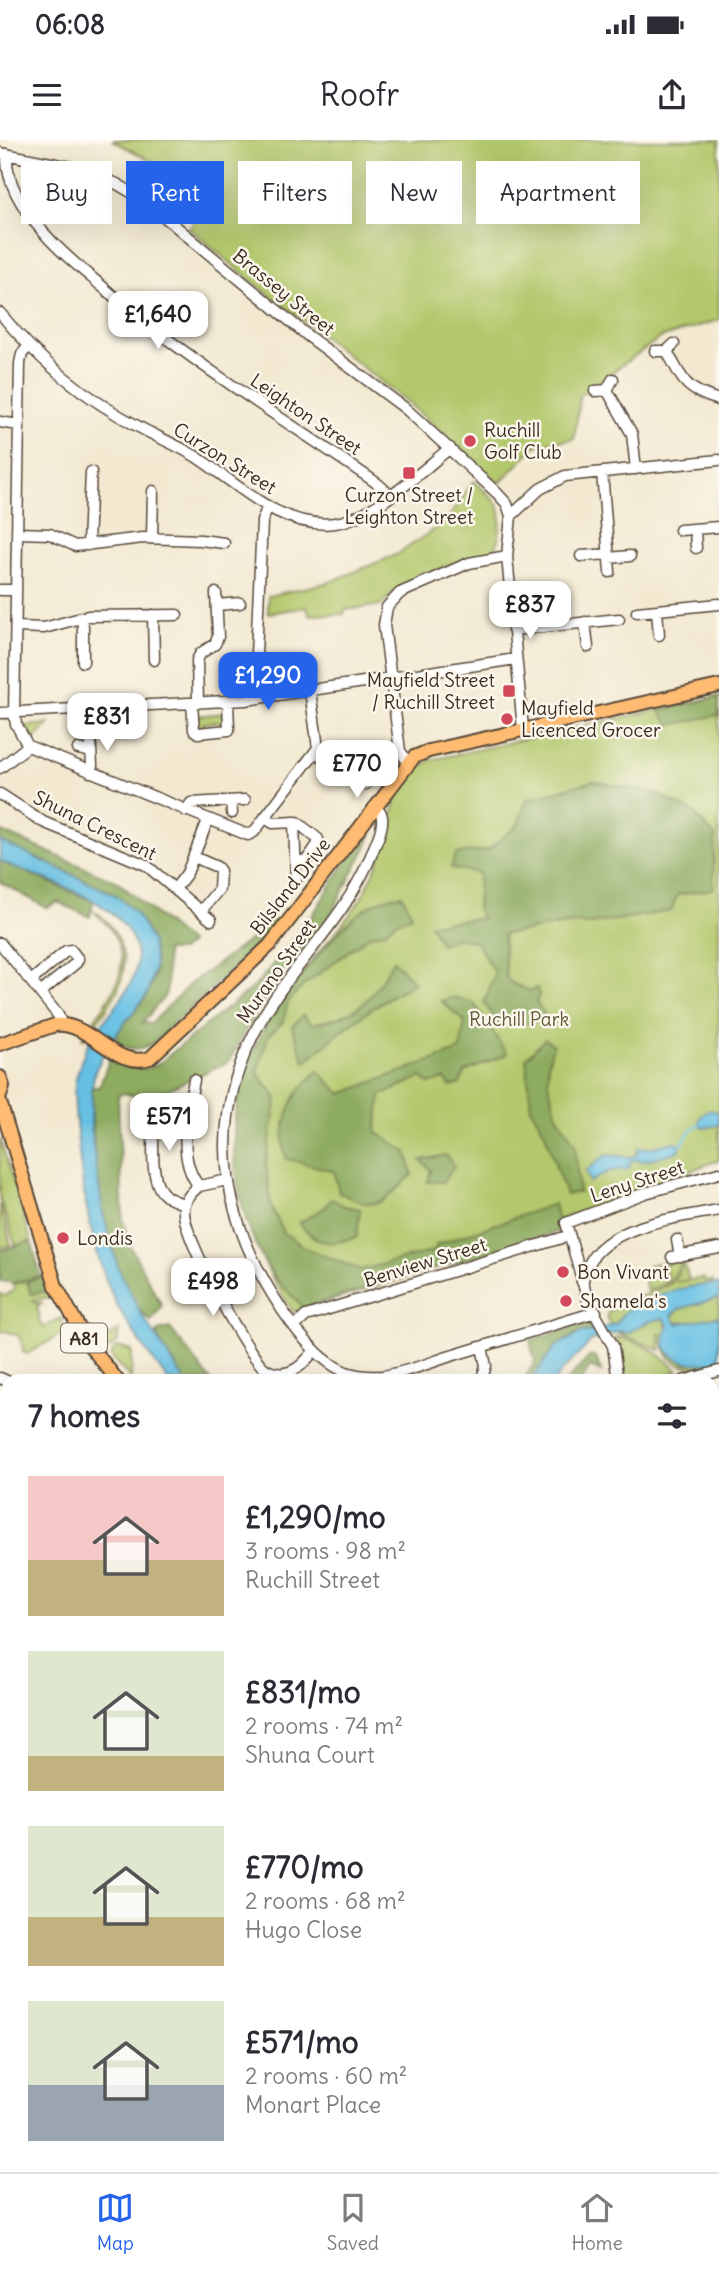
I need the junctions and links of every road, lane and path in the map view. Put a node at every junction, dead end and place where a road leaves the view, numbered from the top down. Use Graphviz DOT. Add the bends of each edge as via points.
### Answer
graph roads {
  1 [pos="4,153"];
  2 [pos="0,313"];
  3 [pos="29,346"];
  4 [pos="655,351"];
  5 [pos="613,379"];
  6 [pos="607,390"];
  7 [pos="595,391"];
  8 [pos="719,400"];
  9 [pos="0,422"];
  10 [pos="19,425"];
  11 [pos="450,448"];
  12 [pos="719,460"];
  13 [pos="636,469"];
  14 [pos="91,472"];
  15 [pos="603,472"];
  16 [pos="152,491"];
  17 [pos="390,495"];
  18 [pos="268,506"];
  19 [pos="511,516"];
  20 [pos="719,527"];
  21 [pos="695,529"];
  22 [pos="680,530"];
  23 [pos="17,533"];
  24 [pos="152,538"];
  25 [pos="224,543"];
  26 [pos="88,545"];
  27 [pos="696,548"];
  28 [pos="507,556"];
  29 [pos="581,556"];
  30 [pos="609,556"];
  31 [pos="630,556"];
  32 [pos="610,572"];
  33 [pos="0,590"];
  34 [pos="16,590"];
  35 [pos="216,593"];
  36 [pos="240,603"];
  37 [pos="719,604"];
  38 [pos="217,605"];
  39 [pos="657,611"];
  40 [pos="637,612"];
  41 [pos="153,615"];
  42 [pos="177,615"];
  43 [pos="81,617"];
  44 [pos="619,619"];
  45 [pos="585,622"];
  46 [pos="16,627"];
  47 [pos="513,630"];
  48 [pos="659,635"];
  49 [pos="588,647"];
  50 [pos="516,659"];
  51 [pos="154,660"];
  52 [pos="83,662"];
  53 [pos="391,678"];
  54 [pos="719,686"];
  55 [pos="310,691"];
  56 [pos="254,699"];
  57 [pos="228,701"];
  58 [pos="195,703"];
  59 [pos="0,713"];
  60 [pos="14,713"];
  61 [pos="90,728"];
  62 [pos="523,729"];
  63 [pos="28,746"];
  64 [pos="78,749"];
  65 [pos="91,752"];
  66 [pos="315,752"];
  67 [pos="387,755"];
  68 [pos="369,758"];
  69 [pos="408,762"];
  70 [pos="0,768"];
  71 [pos="338,769"];
  72 [pos="90,772"];
  73 [pos="0,794"];
  74 [pos="245,800"];
  75 [pos="231,801"];
  76 [pos="374,807"];
  77 [pos="186,811"];
  78 [pos="232,813"];
  79 [pos="208,820"];
  80 [pos="262,821"];
  81 [pos="294,822"];
  82 [pos="194,857"];
  83 [pos="296,862"];
  84 [pos="296,881"];
  85 [pos="175,889"];
  86 [pos="201,911"];
  87 [pos="211,920"];
  88 [pos="0,943"];
  89 [pos="30,981"];
  90 [pos="40,993"];
  91 [pos="62,1025"];
  92 [pos="20,1038"];
  93 [pos="0,1044"];
  94 [pos="0,1051"];
  95 [pos="0,1077"];
  96 [pos="194,1080"];
  97 [pos="0,1096"];
  98 [pos="0,1101"];
  99 [pos="153,1103"];
  100 [pos="719,1173"];
  101 [pos="228,1180"];
  102 [pos="199,1186"];
  103 [pos="184,1204"];
  104 [pos="719,1210"];
  105 [pos="568,1236"];
  106 [pos="677,1240"];
  107 [pos="719,1248"];
  108 [pos="582,1282"];
  109 [pos="596,1312"];
  110 [pos="295,1326"];
  111 [pos="482,1347"];
  112 [pos="315,1350"];
  113 [pos="112,1374"];
  114 [pos="278,1374"];
  115 [pos="290,1374"];
  116 [pos="355,1374"];
  117 [pos="392,1374"];
  118 [pos="483,1374"];
  119 [pos="618,1374"];
  1 -- 11 [label="street, Brassey Street" via="85,171 144,200"];
  1 -- 17 [label="street, Leighton Street" via="21,201 72,261 168,340"];
  2 -- 3 [label="street, Curzon Street"];
  3 -- 10 [label="street" via="21,359"];
  3 -- 18 [label="street, Curzon Street" via="89,396 194,455"];
  4 -- 8 [label="street" via="670,347 679,374 690,388"];
  5 -- 6 [label="street"];
  6 -- 7 [label="street"];
  6 -- 13 [label="street" via="632,434"];
  9 -- 10 [label="street"];
  10 -- 23 [label="street"];
  11 -- 17 [label="street, Curzon Street"];
  11 -- 19 [label="street, Brassey Street" via="501,498"];
  12 -- 13 [label="street"];
  13 -- 15 [label="street"];
  14 -- 26 [label="street"];
  15 -- 19 [label="street" via="556,480"];
  15 -- 30 [label="street"];
  16 -- 24 [label="street"];
  17 -- 18 [label="street, Curzon Street" via="361,515 332,523 300,521"];
  18 -- 56 [label="street" via="262,522"];
  19 -- 28 [label="street"];
  20 -- 21 [label="street"];
  21 -- 22 [label="street"];
  21 -- 27 [label="street"];
  23 -- 26 [label="street" via="50,534 72,546"];
  23 -- 34 [label="street"];
  24 -- 25 [label="street"];
  24 -- 26 [label="street"];
  28 -- 47 [label="street"];
  28 -- 53 [label="street" via="469,563 393,599 384,620"];
  29 -- 30 [label="street"];
  30 -- 31 [label="street"];
  30 -- 32 [label="street"];
  33 -- 34 [label="street"];
  34 -- 46 [label="street"];
  35 -- 38 [label="street"];
  36 -- 38 [label="street"];
  37 -- 39 [label="street"];
  38 -- 58 [label="street" via="218,639 196,663"];
  39 -- 40 [label="street"];
  39 -- 48 [label="street"];
  41 -- 42 [label="street"];
  41 -- 43 [label="street"];
  41 -- 51 [label="street"];
  43 -- 46 [label="street" via="44,628"];
  43 -- 52 [label="street"];
  44 -- 45 [label="street" via="606,615"];
  45 -- 47 [label="street"];
  45 -- 49 [label="street"];
  46 -- 60 [label="street"];
  47 -- 50 [label="street"];
  50 -- 53 [label="street"];
  50 -- 62 [label="street"];
  53 -- 55 [label="street"];
  53 -- 69 [label="street" via="400,751"];
  54 -- 62 [label="main road, Bilsland Drive"];
  55 -- 56 [label="street"];
  55 -- 66 [label="street" via="318,743"];
  56 -- 57 [label="street"];
  57 -- 58 [label="street"];
  57 -- 58 [label="street" via="229,730 198,733 194,730"];
  58 -- 60 [label="street"];
  59 -- 60 [label="street"];
  60 -- 63 [label="street"];
  61 -- 65 [label="street"];
  62 -- 69 [label="main road, Bilsland Drive" via="429,751"];
  63 -- 70 [label="street"];
  63 -- 72 [label="street"];
  64 -- 65 [label="street"];
  65 -- 72 [label="street"];
  66 -- 71 [label="street"];
  66 -- 80 [label="street"];
  67 -- 68 [label="street"];
  68 -- 71 [label="street"];
  68 -- 71 [label="street" via="371,776 365,785 358,785"];
  69 -- 76 [label="main road, Bilsland Drive"];
  72 -- 77 [label="street"];
  73 -- 85 [label="street, Shuna Crescent" via="43,822 146,865"];
  74 -- 75 [label="street"];
  75 -- 77 [label="street" via="191,803"];
  75 -- 78 [label="street"];
  76 -- 91 [label="main road, Bilsland Drive" via="270,945 154,1056 130,1059 80,1029"];
  76 -- 101 [label="street, Murano Street" via="382,822 359,881 266,1010 244,1052 226,1126"];
  77 -- 79 [label="street"];
  79 -- 80 [label="street" via="246,835"];
  79 -- 82 [label="street"];
  80 -- 81 [label="street"];
  81 -- 83 [label="street"];
  81 -- 83 [label="street" via="319,841 307,860"];
  82 -- 85 [label="street"];
  82 -- 86 [label="street" via="220,872 219,889"];
  83 -- 84 [label="street"];
  85 -- 86 [label="street, Shuna Crescent"];
  86 -- 87 [label="street, Shuna Crescent"];
  88 -- 89 [label="street"];
  89 -- 90 [label="street"];
  89 -- 90 [label="street" via="71,950 76,963"];
  90 -- 91 [label="street"];
  91 -- 92 [label="main road"];
  92 -- 93 [label="main road"];
  92 -- 94 [label="main road"];
  95 -- 97 [label="main road"];
  96 -- 102 [label="street" via="187,1095 189,1173"];
  98 -- 113 [label="main road, A81" via="56,1286 85,1340"];
  99 -- 103 [label="street" via="158,1183 164,1195"];
  100 -- 105 [label="street, Leny Street" via="645,1193 566,1223"];
  101 -- 102 [label="street"];
  101 -- 110 [label="street, Murano Street" via="255,1264"];
  102 -- 103 [label="street"];
  103 -- 114 [label="street" via="195,1245 241,1337 264,1368"];
  104 -- 108 [label="street" via="659,1221 611,1241 594,1256"];
  105 -- 108 [label="street"];
  105 -- 110 [label="street, Benview Street" via="306,1316"];
  106 -- 107 [label="street" via="676,1256"];
  108 -- 109 [label="street"];
  109 -- 111 [label="street, Murano Street"];
  109 -- 119 [label="street" via="610,1338"];
  110 -- 112 [label="street, Murano Street"];
  111 -- 117 [label="street, Murano Street"];
  111 -- 118 [label="street"];
  112 -- 115 [label="street"];
  112 -- 116 [label="street, Murano Street"];
}
